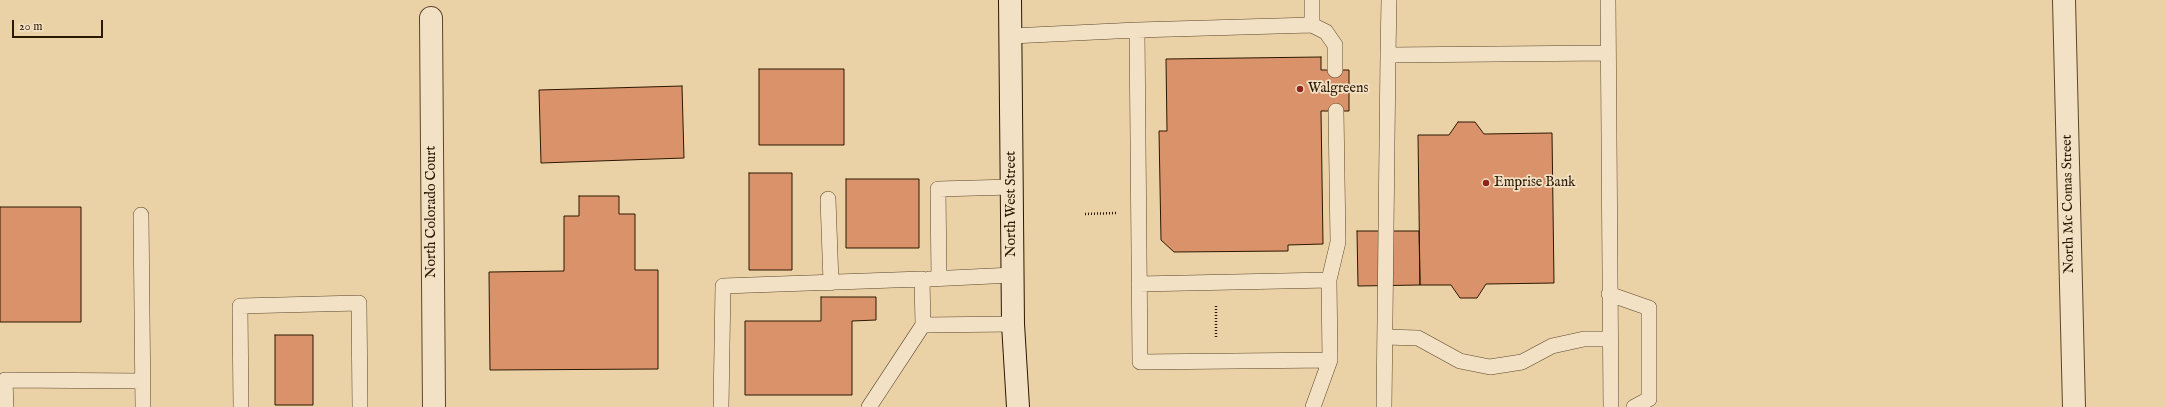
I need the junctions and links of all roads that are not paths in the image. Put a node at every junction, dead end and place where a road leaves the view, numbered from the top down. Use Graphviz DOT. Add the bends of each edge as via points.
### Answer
graph roads {
  1 [pos="1010,0"];
  2 [pos="1312,0"];
  3 [pos="1389,0"];
  4 [pos="1608,0"];
  5 [pos="2064,0"];
  6 [pos="431,18"];
  7 [pos="1312,25"];
  8 [pos="1137,30"];
  9 [pos="1011,36"];
  10 [pos="1608,53"];
  11 [pos="1388,55"];
  12 [pos="1335,70"];
  13 [pos="1336,111"];
  14 [pos="1012,187"];
  15 [pos="828,199"];
  16 [pos="141,215"];
  17 [pos="1013,275"];
  18 [pos="922,279"];
  19 [pos="939,279"];
  20 [pos="1329,280"];
  21 [pos="831,283"];
  22 [pos="1139,284"];
  23 [pos="1609,294"];
  24 [pos="923,324"];
  25 [pos="1013,324"];
  26 [pos="1385,337"];
  27 [pos="1610,339"];
  28 [pos="1330,360"];
  29 [pos="143,381"];
  30 [pos="6,407"];
  31 [pos="143,407"];
  32 [pos="241,407"];
  33 [pos="360,407"];
  34 [pos="434,407"];
  35 [pos="721,407"];
  36 [pos="869,407"];
  37 [pos="1018,407"];
  38 [pos="1313,407"];
  39 [pos="1384,407"];
  40 [pos="1611,407"];
  41 [pos="1634,407"];
  42 [pos="2074,407"];
  1 -- 9 [label="street, North West Street"];
  2 -- 7 [label="lane"];
  3 -- 11 [label="lane"];
  4 -- 10 [label="lane"];
  5 -- 42 [label="street, North Mc Comas Street"];
  6 -- 34 [label="street, North Colorado Court"];
  7 -- 8 [label="lane"];
  7 -- 12 [label="lane" via="1326,32 1335,45"];
  8 -- 9 [label="lane"];
  8 -- 22 [label="lane"];
  9 -- 14 [label="street, North West Street"];
  10 -- 11 [label="lane"];
  10 -- 23 [label="lane"];
  11 -- 26 [label="lane"];
  13 -- 20 [label="lane" via="1338,242"];
  14 -- 17 [label="street, North West Street"];
  14 -- 19 [label="lane" via="938,189"];
  15 -- 21 [label="lane"];
  16 -- 29 [label="lane"];
  17 -- 19 [label="lane"];
  17 -- 25 [label="street, North West Street"];
  18 -- 19 [label="lane"];
  18 -- 21 [label="lane"];
  18 -- 24 [label="lane"];
  20 -- 22 [label="lane"];
  20 -- 28 [label="lane"];
  21 -- 35 [label="lane" via="723,286"];
  22 -- 28 [label="lane" via="1140,362"];
  23 -- 27 [label="lane"];
  23 -- 41 [label="lane" via="1648,308 1649,399"];
  24 -- 25 [label="lane"];
  24 -- 36 [label="lane"];
  25 -- 37 [label="street, North West Street"];
  26 -- 27 [label="lane" via="1418,338 1460,361 1490,367 1522,362 1552,346 1584,339"];
  26 -- 39 [label="lane"];
  27 -- 40 [label="lane"];
  28 -- 38 [label="lane"];
  29 -- 30 [label="lane" via="5,380"];
  29 -- 31 [label="lane"];
  32 -- 33 [label="lane" via="240,306 359,303"];
}
